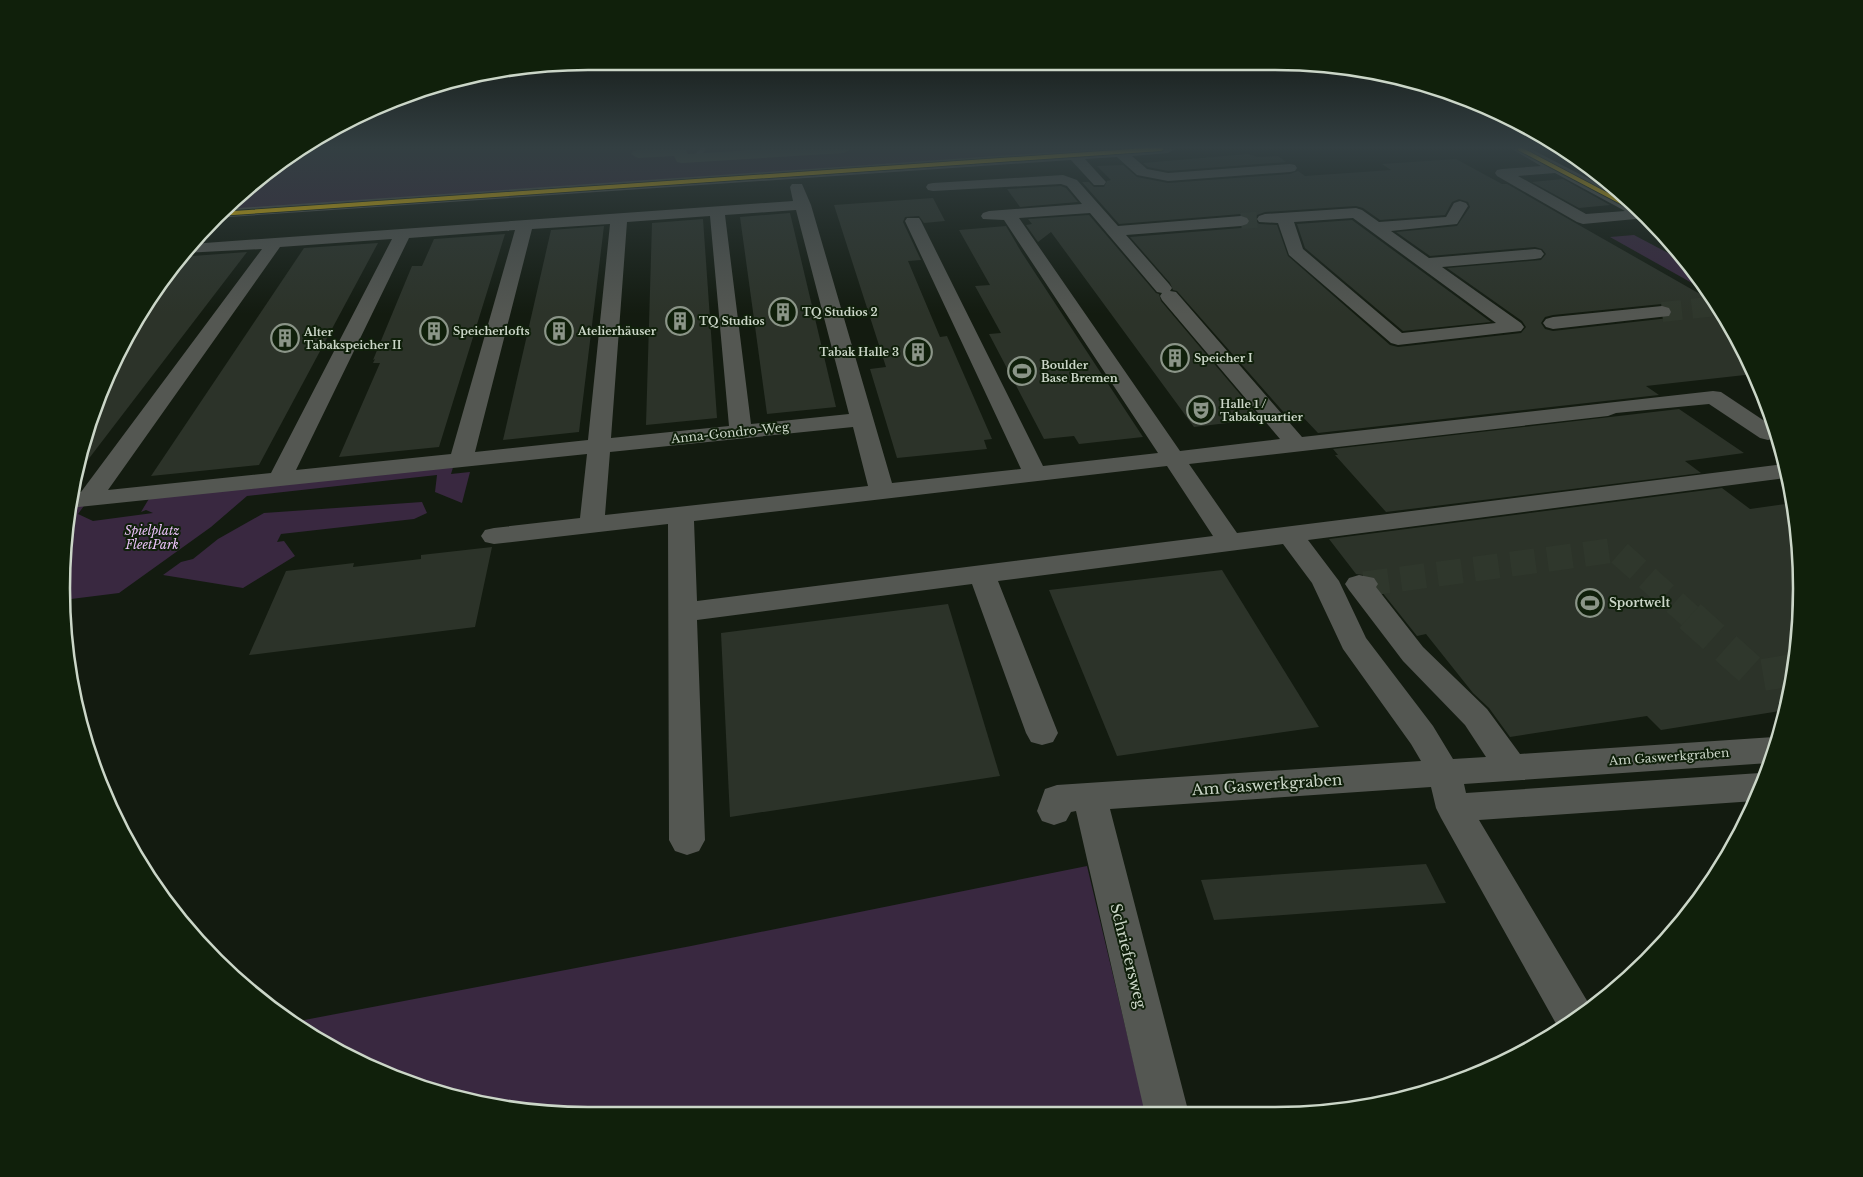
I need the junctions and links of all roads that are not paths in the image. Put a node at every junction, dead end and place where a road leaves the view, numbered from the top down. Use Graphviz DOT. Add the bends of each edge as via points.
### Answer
graph roads {
  1 [pos="371,204"];
  2 [pos="384,204"];
  3 [pos="613,204"];
  4 [pos="1089,204"];
  5 [pos="1557,204"];
  6 [pos="802,205"];
  7 [pos="1460,206"];
  8 [pos="1092,208"];
  9 [pos="718,211"];
  10 [pos="232,213"];
  11 [pos="1632,214"];
  12 [pos="613,218"];
  13 [pos="1284,218"];
  14 [pos="1265,219"];
  15 [pos="913,221"];
  16 [pos="1241,221"];
  17 [pos="525,225"];
  18 [pos="1376,227"];
  19 [pos="1113,231"];
  20 [pos="403,234"];
  21 [pos="367,236"];
  22 [pos="275,243"];
  23 [pos="198,248"];
  24 [pos="1535,254"];
  25 [pos="1426,264"];
  26 [pos="1662,312"];
  27 [pos="1536,325"];
  28 [pos="862,419"];
  29 [pos="1768,431"];
  30 [pos="741,432"];
  31 [pos="1296,444"];
  32 [pos="599,446"];
  33 [pos="1174,458"];
  34 [pos="461,460"];
  35 [pos="1779,472"];
  36 [pos="1035,474"];
  37 [pos="280,479"];
  38 [pos="882,491"];
  39 [pos="80,500"];
  40 [pos="681,514"];
  41 [pos="592,525"];
  42 [pos="1290,534"];
  43 [pos="494,536"];
  44 [pos="1230,542"];
  45 [pos="982,574"];
  46 [pos="1364,584"];
  47 [pos="683,612"];
  48 [pos="1042,733"];
  49 [pos="1766,750"];
  50 [pos="1511,767"];
  51 [pos="1444,772"];
  52 [pos="1754,787"];
  53 [pos="1090,797"];
  54 [pos="1453,808"];
  55 [pos="1054,811"];
  56 [pos="687,840"];
  57 [pos="1572,1013"];
  58 [pos="1165,1107"];
  1 -- 10 [label="street"];
  2 -- 21 [label="street"];
  3 -- 12 [label="street"];
  4 -- 8 [label="street"];
  5 -- 11 [label="street" via="1582,218"];
  6 -- 9 [label="street"];
  6 -- 28 [label="street"];
  7 -- 18 [label="street" via="1451,222"];
  8 -- 19 [label="street"];
  8 -- 33 [label="street" via="998,215"];
  9 -- 12 [label="street"];
  9 -- 30 [label="street"];
  12 -- 17 [label="street"];
  12 -- 32 [label="street"];
  13 -- 14 [label="street"];
  13 -- 18 [label="street" via="1356,213"];
  13 -- 27 [label="street" via="1295,251 1398,339"];
  15 -- 36 [label="street"];
  16 -- 19 [label="street"];
  17 -- 20 [label="street"];
  17 -- 34 [label="street"];
  18 -- 25 [label="street"];
  19 -- 31 [label="street"];
  20 -- 21 [label="street"];
  20 -- 37 [label="street"];
  21 -- 22 [label="street"];
  22 -- 23 [label="street"];
  22 -- 39 [label="street"];
  24 -- 25 [label="street"];
  25 -- 27 [label="street"];
  26 -- 27 [label="street"];
  28 -- 30 [label="street, Anna-Gondro-Weg"];
  28 -- 38 [label="street"];
  29 -- 31 [label="street" via="1713,397"];
  30 -- 32 [label="street, Anna-Gondro-Weg"];
  31 -- 33 [label="street"];
  32 -- 34 [label="street, Anna-Gondro-Weg"];
  32 -- 41 [label="street"];
  33 -- 36 [label="street"];
  33 -- 44 [label="street"];
  34 -- 37 [label="street, Anna-Gondro-Weg"];
  35 -- 42 [label="street"];
  36 -- 38 [label="street"];
  37 -- 39 [label="street, Anna-Gondro-Weg"];
  38 -- 40 [label="street"];
  40 -- 41 [label="street"];
  40 -- 47 [label="street"];
  41 -- 43 [label="street"];
  42 -- 44 [label="street"];
  42 -- 51 [label="street" via="1325,581 1353,642 1422,735"];
  44 -- 45 [label="street"];
  45 -- 47 [label="street"];
  45 -- 48 [label="street"];
  46 -- 50 [label="street" via="1358,584 1413,654 1476,717"];
  47 -- 56 [label="street"];
  49 -- 50 [label="street, Am Gaswerkgraben"];
  50 -- 51 [label="street, Am Gaswerkgraben"];
  51 -- 53 [label="street, Am Gaswerkgraben"];
  51 -- 54 [label="street"];
  52 -- 54 [label="street"];
  53 -- 55 [label="street, Am Gaswerkgraben" via="1057,799"];
  53 -- 58 [label="street, Schriefersweg"];
  54 -- 57 [label="street"];
}
